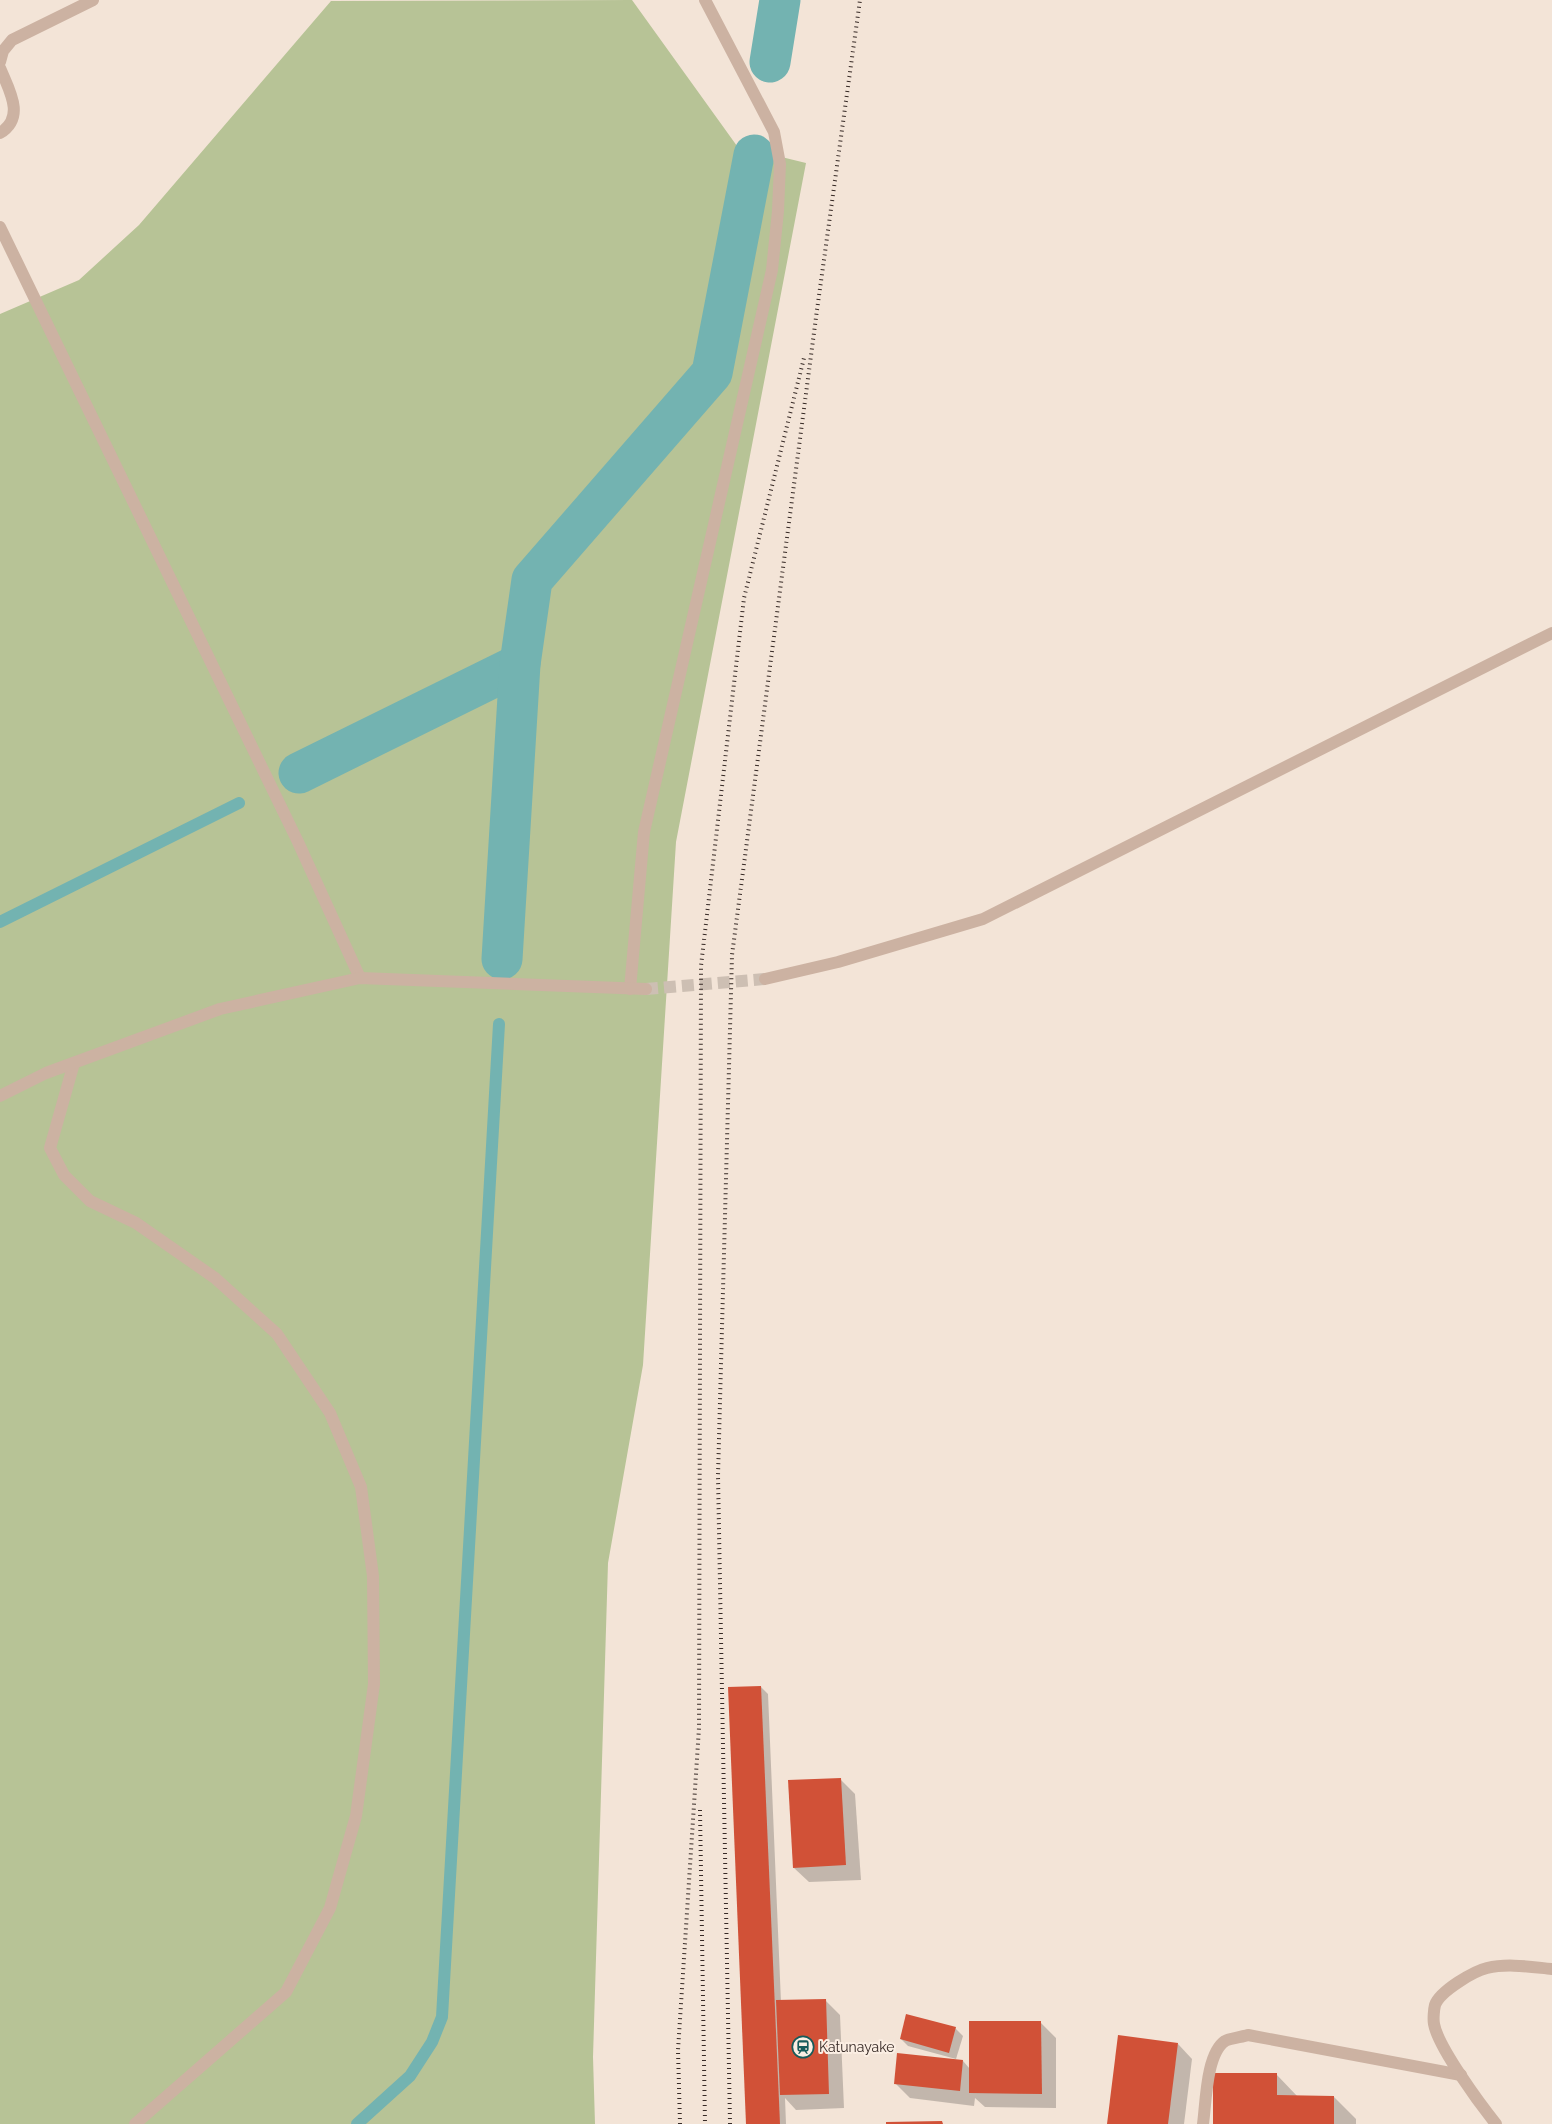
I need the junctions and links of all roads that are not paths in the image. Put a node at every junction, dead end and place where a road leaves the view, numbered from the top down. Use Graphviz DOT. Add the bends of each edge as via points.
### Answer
graph roads {
  1 [pos="93,0"];
  2 [pos="705,0"];
  3 [pos="0,62"];
  4 [pos="0,68"];
  5 [pos="0,133"];
  6 [pos="0,227"];
  7 [pos="1552,632"];
  8 [pos="360,978"];
  9 [pos="765,979"];
  10 [pos="630,989"];
  11 [pos="646,989"];
  12 [pos="74,1064"];
  13 [pos="0,1096"];
  14 [pos="1552,1969"];
  15 [pos="1461,2074"];
  16 [pos="135,2124"];
  17 [pos="1203,2124"];
  18 [pos="1496,2124"];
  1 -- 3 [label="street" via="12,40 2,51"];
  2 -- 10 [label="street" via="774,132 780,164 778,212 772,270 644,832"];
  4 -- 5 [label="street" via="15,112 8,128"];
  6 -- 8 [label="street" via="294,833"];
  7 -- 9 [label="street" via="983,919 838,962"];
  8 -- 10 [label="street"];
  8 -- 12 [label="street" via="220,1009"];
  10 -- 11 [label="street"];
  12 -- 13 [label="street" via="46,1073"];
  12 -- 16 [label="street" via="50,1148 64,1175 90,1201 136,1223 215,1278 277,1334 330,1413 360,1487 374,1576 374,1684 356,1816 330,1908 286,1992"];
  14 -- 15 [label="street" via="1520,1966 1487,1968 1447,1990 1436,2004 1434,2023 1442,2046"];
  15 -- 17 [label="street" via="1248,2035 1226,2041 1217,2050 1211,2064"];
  15 -- 18 [label="street"];
}
